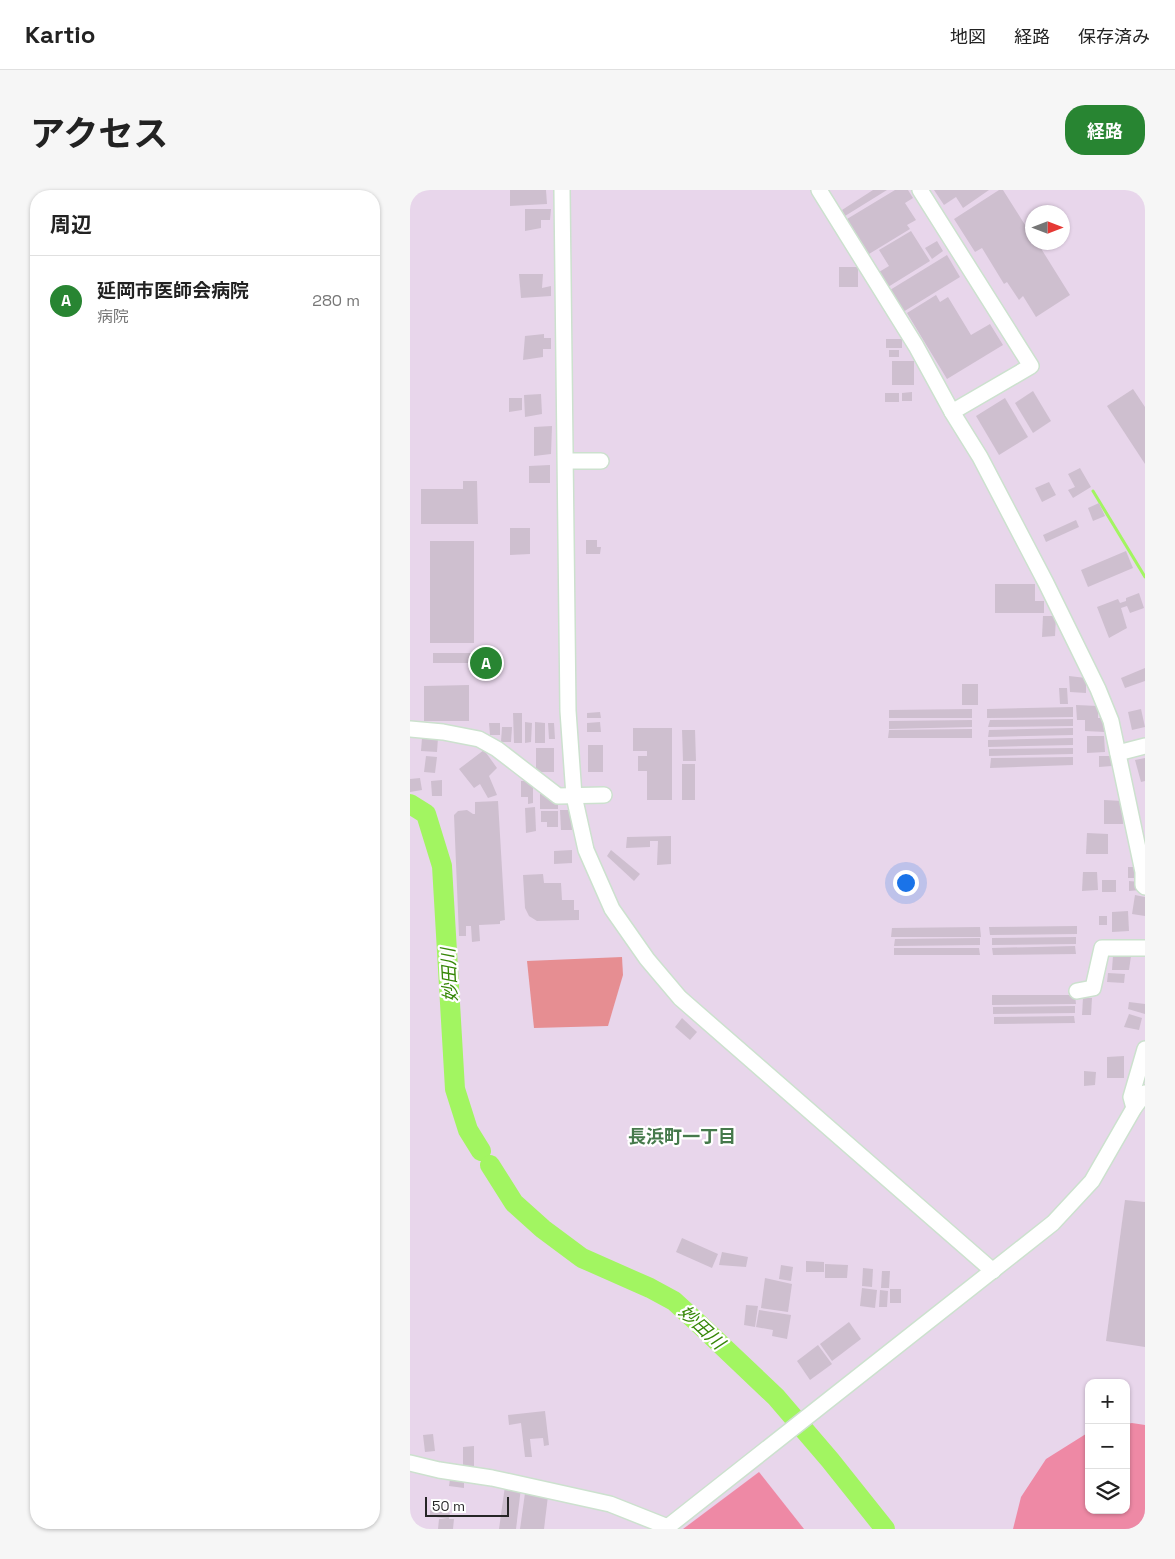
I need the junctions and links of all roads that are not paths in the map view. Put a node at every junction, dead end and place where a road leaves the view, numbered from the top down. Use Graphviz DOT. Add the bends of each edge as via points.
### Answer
graph roads {
  1 [pos="562,190"];
  2 [pos="819,190"];
  3 [pos="920,190"];
  4 [pos="952,412"];
  5 [pos="566,461"];
  6 [pos="601,461"];
  7 [pos="410,729"];
  8 [pos="1145,746"];
  9 [pos="1118,753"];
  10 [pos="604,795"];
  11 [pos="574,796"];
  12 [pos="1145,887"];
  13 [pos="1145,948"];
  14 [pos="1077,991"];
  15 [pos="1145,1049"];
  16 [pos="1145,1093"];
  17 [pos="1134,1108"];
  18 [pos="993,1271"];
  19 [pos="410,1463"];
  20 [pos="666,1528"];
  1 -- 5 [label="street"];
  2 -- 4 [label="street" via="916,346"];
  3 -- 4 [label="street" via="1031,366"];
  4 -- 9 [label="street" via="980,457 1098,689 1111,721"];
  5 -- 6 [label="street"];
  5 -- 11 [label="street" via="568,711"];
  7 -- 11 [label="street" via="479,739 558,796"];
  8 -- 9 [label="street"];
  9 -- 12 [label="street"];
  10 -- 11 [label="street"];
  11 -- 18 [label="street" via="586,850 612,909 647,959 680,998"];
  13 -- 14 [label="street" via="1102,948 1094,988"];
  15 -- 17 [label="street" via="1131,1097"];
  16 -- 17 [label="street"];
  17 -- 18 [label="street" via="1092,1181 1053,1223"];
  18 -- 20 [label="street"];
  19 -- 20 [label="street" via="610,1504"];
}
